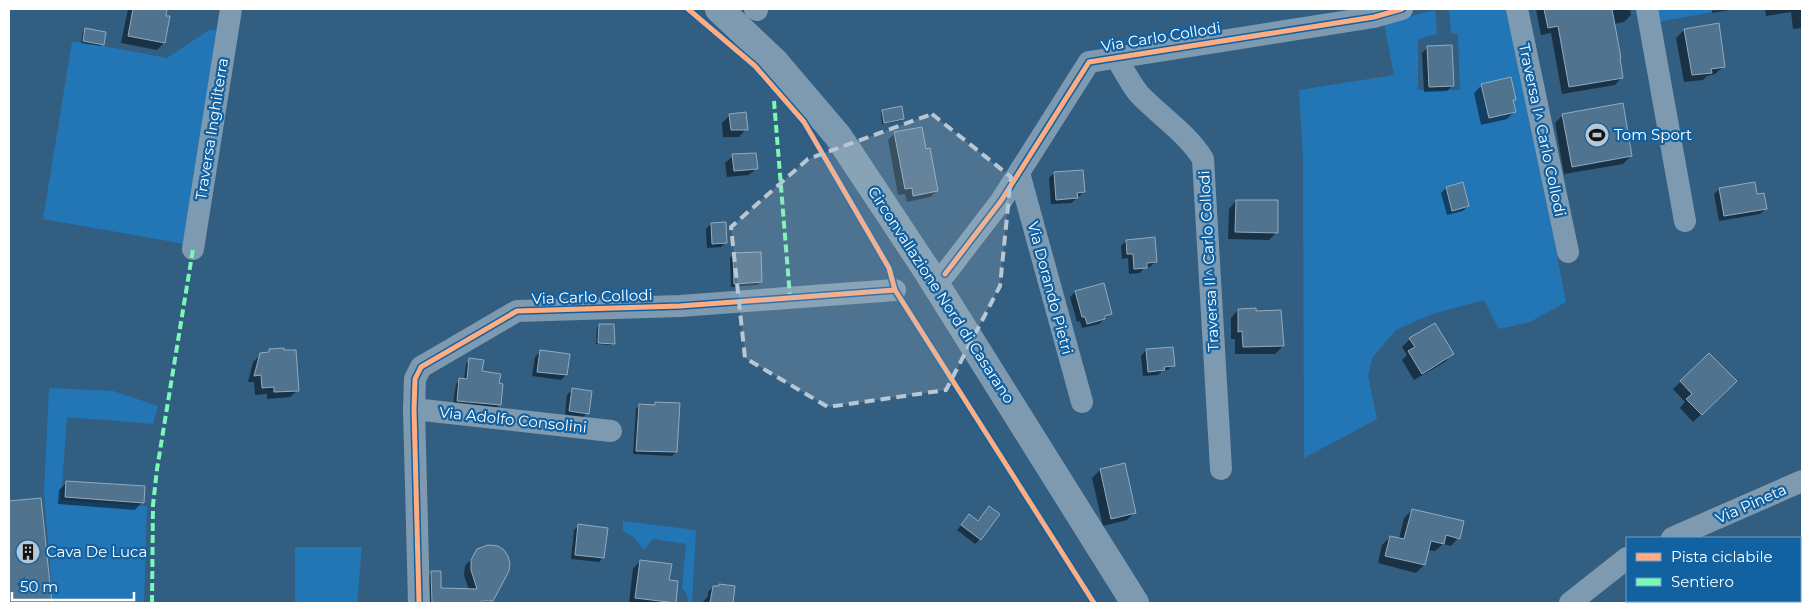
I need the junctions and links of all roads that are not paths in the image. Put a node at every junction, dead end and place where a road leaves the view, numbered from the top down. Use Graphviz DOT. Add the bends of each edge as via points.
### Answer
graph roads {
  1 [pos="231,9"];
  2 [pos="719,9"];
  3 [pos="1402,9"];
  4 [pos="1516,9"];
  5 [pos="1647,9"];
  6 [pos="1116,57"];
  7 [pos="1019,173"];
  8 [pos="1685,222"];
  9 [pos="193,249"];
  10 [pos="1568,252"];
  11 [pos="945,274"];
  12 [pos="895,290"];
  13 [pos="1082,402"];
  14 [pos="414,409"];
  15 [pos="611,431"];
  16 [pos="1221,469"];
  17 [pos="1802,482"];
  18 [pos="1674,537"];
  19 [pos="1626,559"];
  20 [pos="419,603"];
  21 [pos="1135,603"];
  22 [pos="1570,603"];
  1 -- 9 [label="street, Traversa Inghilterra"];
  2 -- 21 [label="main road, Circonvallazione Nord di Casarano" via="775,62 838,136 926,269"];
  3 -- 6 [label="street, Via Carlo Collodi" via="1374,17"];
  4 -- 10 [label="street, Traversa I^ Carlo Collodi"];
  5 -- 8 [label="street"];
  6 -- 7 [label="street, Via Carlo Collodi" via="1089,62"];
  6 -- 16 [label="street, Traversa II^ Carlo Collodi" via="1138,92 1188,139 1203,159"];
  7 -- 11 [label="street, Via Carlo Collodi"];
  7 -- 13 [label="street, Via Dorando Pietri"];
  12 -- 14 [label="street, Via Carlo Collodi" via="680,306 517,311 422,367 415,379"];
  14 -- 15 [label="street, Via Adolfo Consolini"];
  14 -- 20 [label="street, Via Carlo Collodi"];
  17 -- 18 [label="street, Via Pineta"];
  19 -- 22 [label="street"];
}
